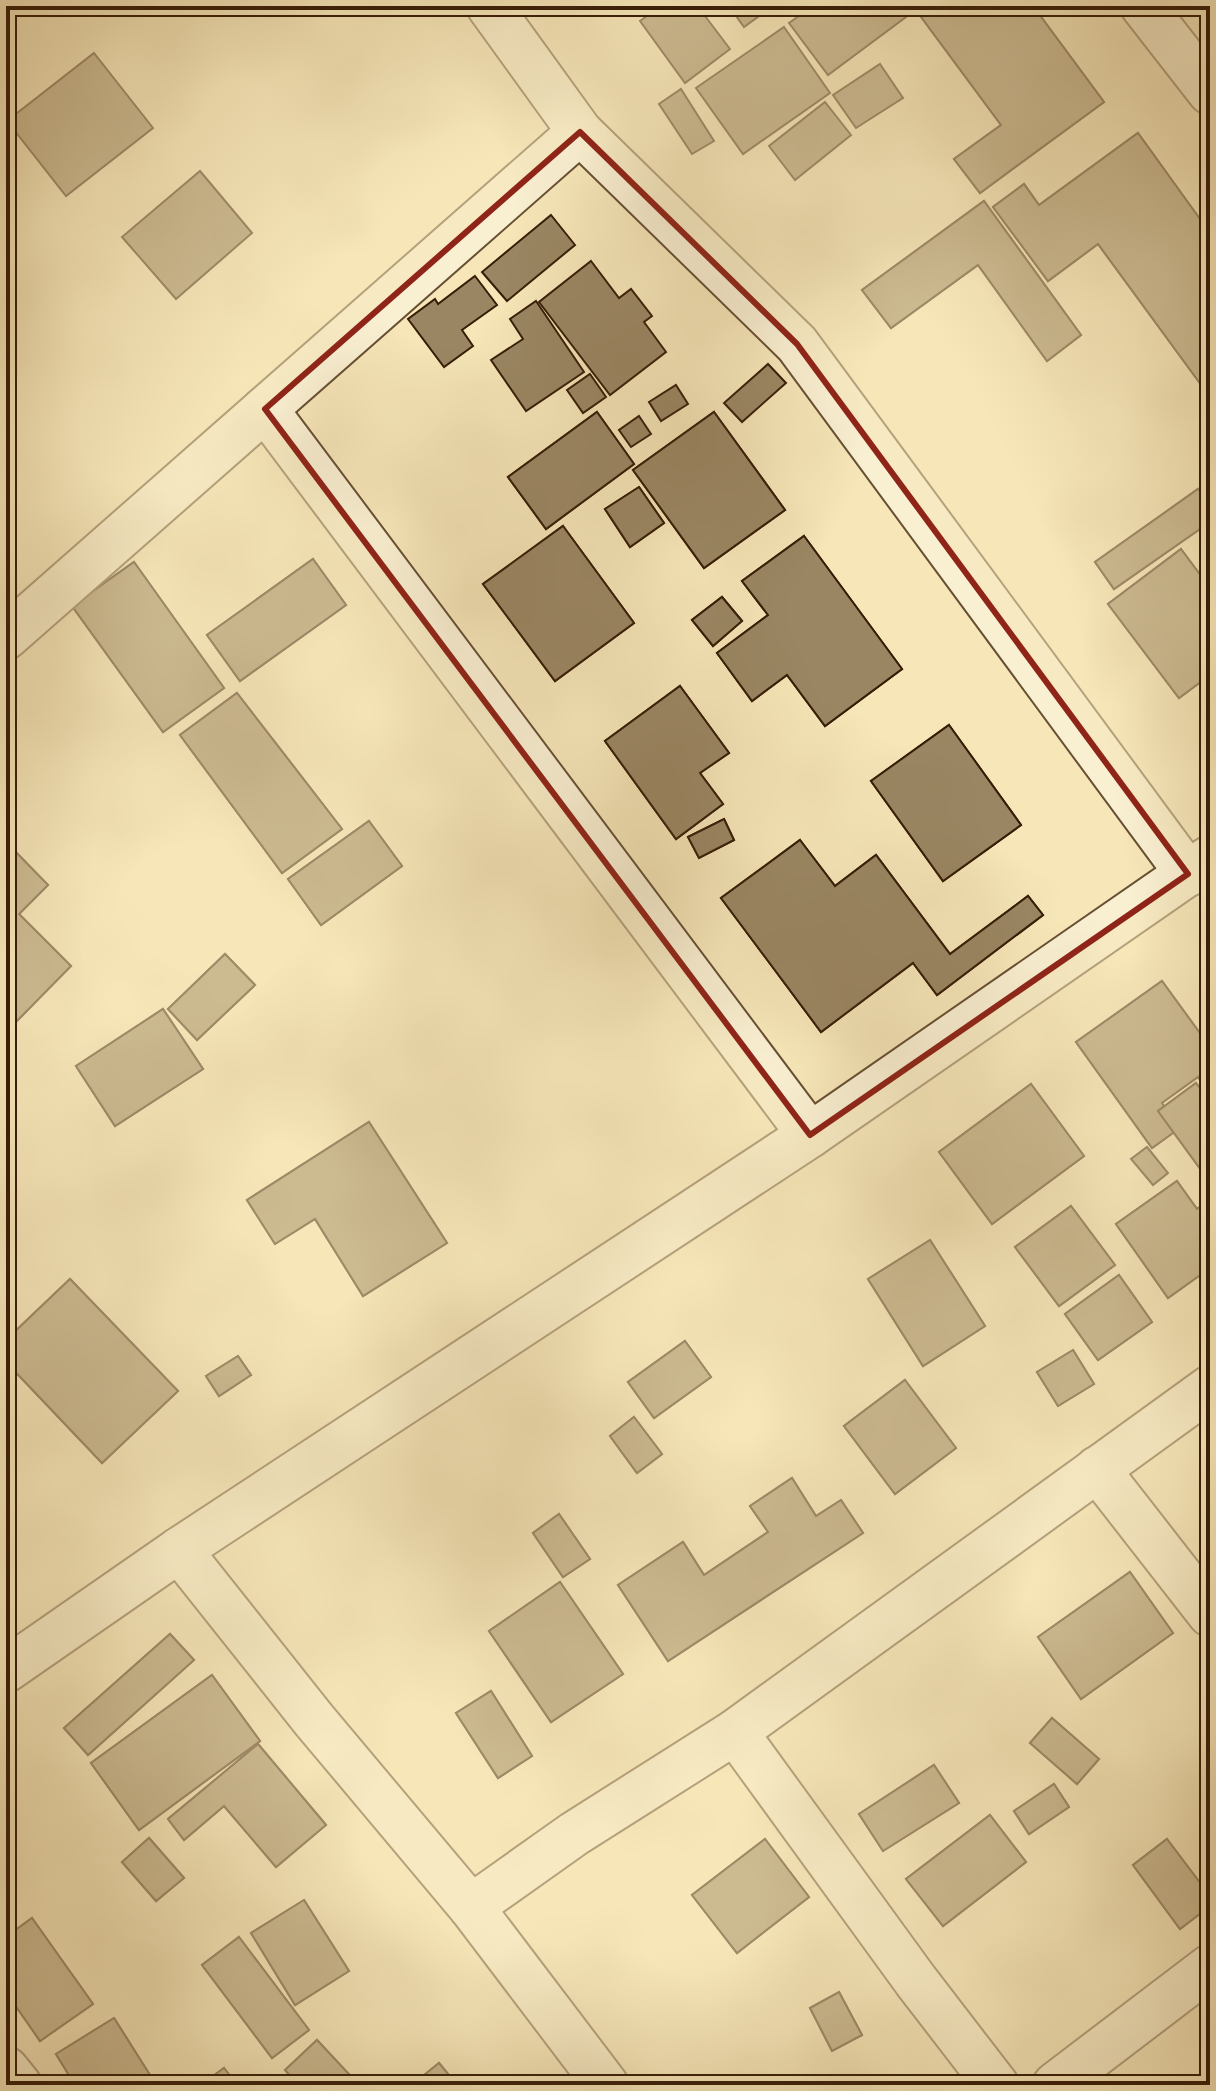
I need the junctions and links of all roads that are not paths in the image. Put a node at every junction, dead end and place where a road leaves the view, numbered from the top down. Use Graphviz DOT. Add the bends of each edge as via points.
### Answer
graph roads {
  1 [pos="489,6"];
  2 [pos="1143,6"];
  3 [pos="1210,92"];
  4 [pos="580,132"];
  5 [pos="265,409"];
  6 [pos="6,637"];
  7 [pos="1199,866"];
  8 [pos="810,1135"];
  9 [pos="1210,1388"];
  10 [pos="1097,1469"];
  11 [pos="179,1550"];
  12 [pos="1210,1614"];
  13 [pos="6,1670"];
  14 [pos="735,1732"];
  15 [pos="471,1907"];
  16 [pos="1210,1967"];
  17 [pos="6,2069"];
  18 [pos="19,2085"];
  19 [pos="606,2085"];
  20 [pos="996,2085"];
  21 [pos="1055,2085"];
  1 -- 4 [label="street"];
  2 -- 3 [label="street"];
  4 -- 5 [label="street"];
  4 -- 7 [label="street" via="797,344"];
  5 -- 6 [label="street"];
  5 -- 8 [label="street"];
  7 -- 8 [label="street"];
  8 -- 11 [label="street"];
  9 -- 10 [label="street"];
  10 -- 12 [label="street"];
  10 -- 14 [label="street"];
  11 -- 13 [label="street"];
  11 -- 15 [label="street"];
  14 -- 15 [label="street"];
  14 -- 20 [label="street"];
  15 -- 19 [label="street"];
  16 -- 21 [label="street"];
  17 -- 18 [label="street"];
}
